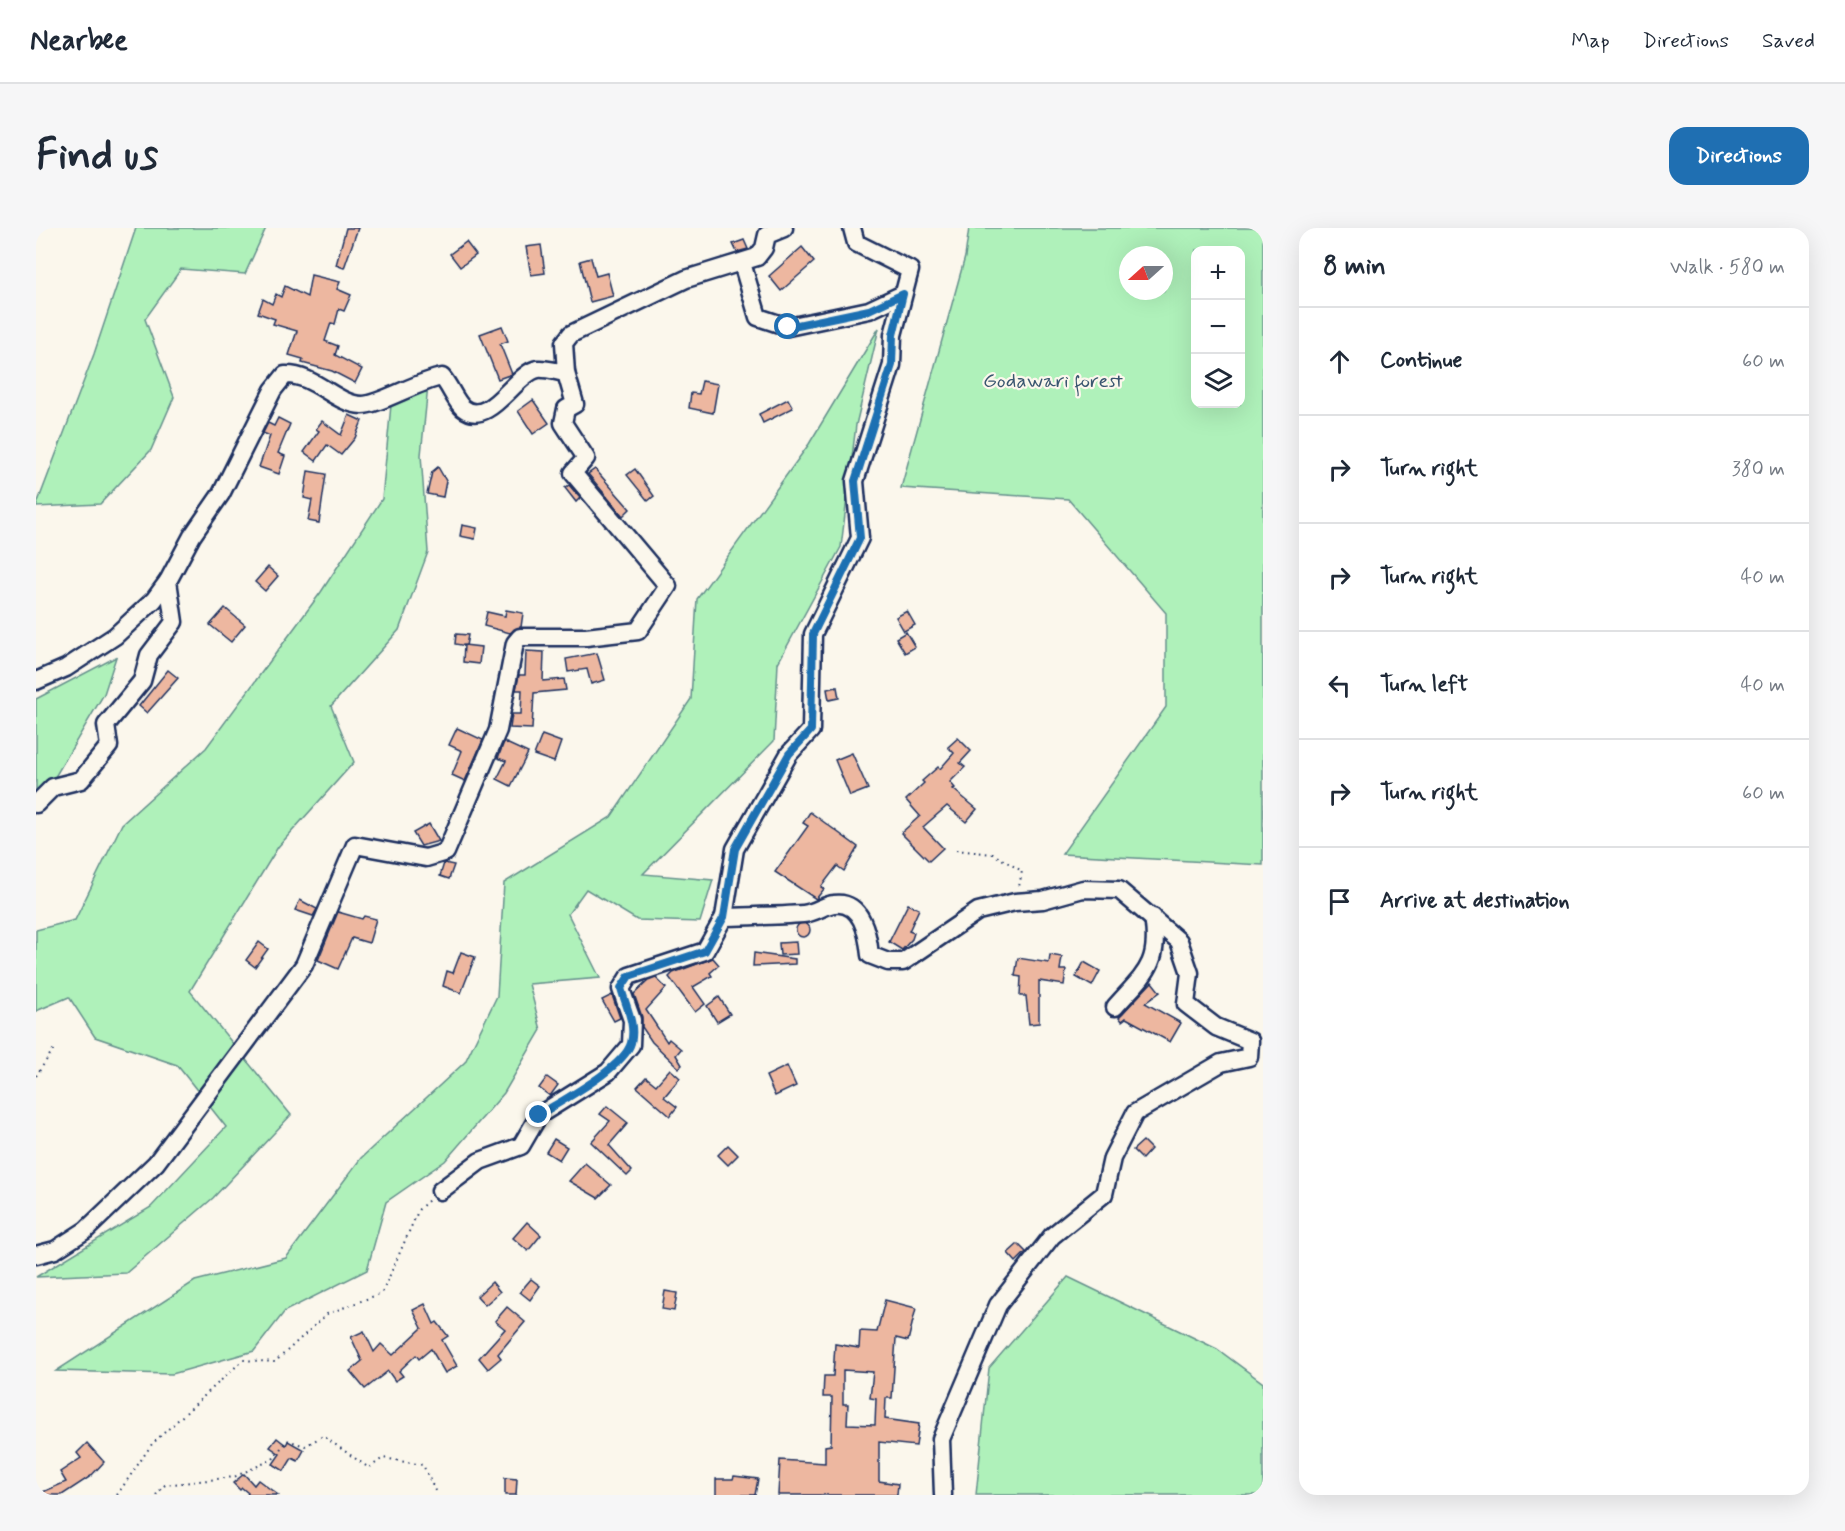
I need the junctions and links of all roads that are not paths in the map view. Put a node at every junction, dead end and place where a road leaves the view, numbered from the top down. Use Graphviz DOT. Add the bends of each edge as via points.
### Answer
graph roads {
  1 [pos="784,228"];
  2 [pos="852,228"];
  3 [pos="742,263"];
  4 [pos="903,294"];
  5 [pos="566,373"];
  6 [pos="168,581"];
  7 [pos="36,681"];
  8 [pos="36,804"];
  9 [pos="724,917"];
  10 [pos="1153,917"];
  11 [pos="1115,1007"];
  12 [pos="440,1191"];
  13 [pos="36,1255"];
  14 [pos="943,1495"];
  1 -- 3 [label="street" via="767,235 757,257"];
  2 -- 4 [label="street" via="856,243 910,270"];
  3 -- 4 [label="street" via="758,317 788,327 869,310"];
  3 -- 5 [label="street" via="686,279 571,334 564,343"];
  4 -- 9 [label="street" via="893,335 892,365 855,481 860,538 813,634 811,730 789,754 735,849"];
  5 -- 6 [label="street" via="537,369 490,408 474,413 463,408 442,377 364,405 299,375 285,375 273,390 221,494"];
  5 -- 13 [label="street" via="575,404 566,409 562,423 586,458 573,473 668,586 638,631 586,638 520,637 515,643 498,730 446,852 426,858 355,845 304,965 156,1163 86,1230 55,1250"];
  6 -- 7 [label="street" via="154,600 115,636 66,668"];
  6 -- 8 [label="street" via="174,622 149,655 142,681 106,725 109,746 81,780 53,787"];
  9 -- 10 [label="street" via="807,914 835,903 851,908 862,921 870,955 888,962 903,962 978,911 1083,889 1119,890"];
  9 -- 12 [label="street" via="705,951 629,976 621,988 632,1020 631,1045 608,1072 539,1115 521,1146 480,1161"];
  10 -- 11 [label="street" via="1152,965"];
  10 -- 14 [label="street" via="1179,941 1190,973 1186,1004 1216,1027 1250,1041 1249,1057 1221,1063 1136,1113 1112,1158 1104,1194 1052,1236 998,1305 941,1439"];
}
